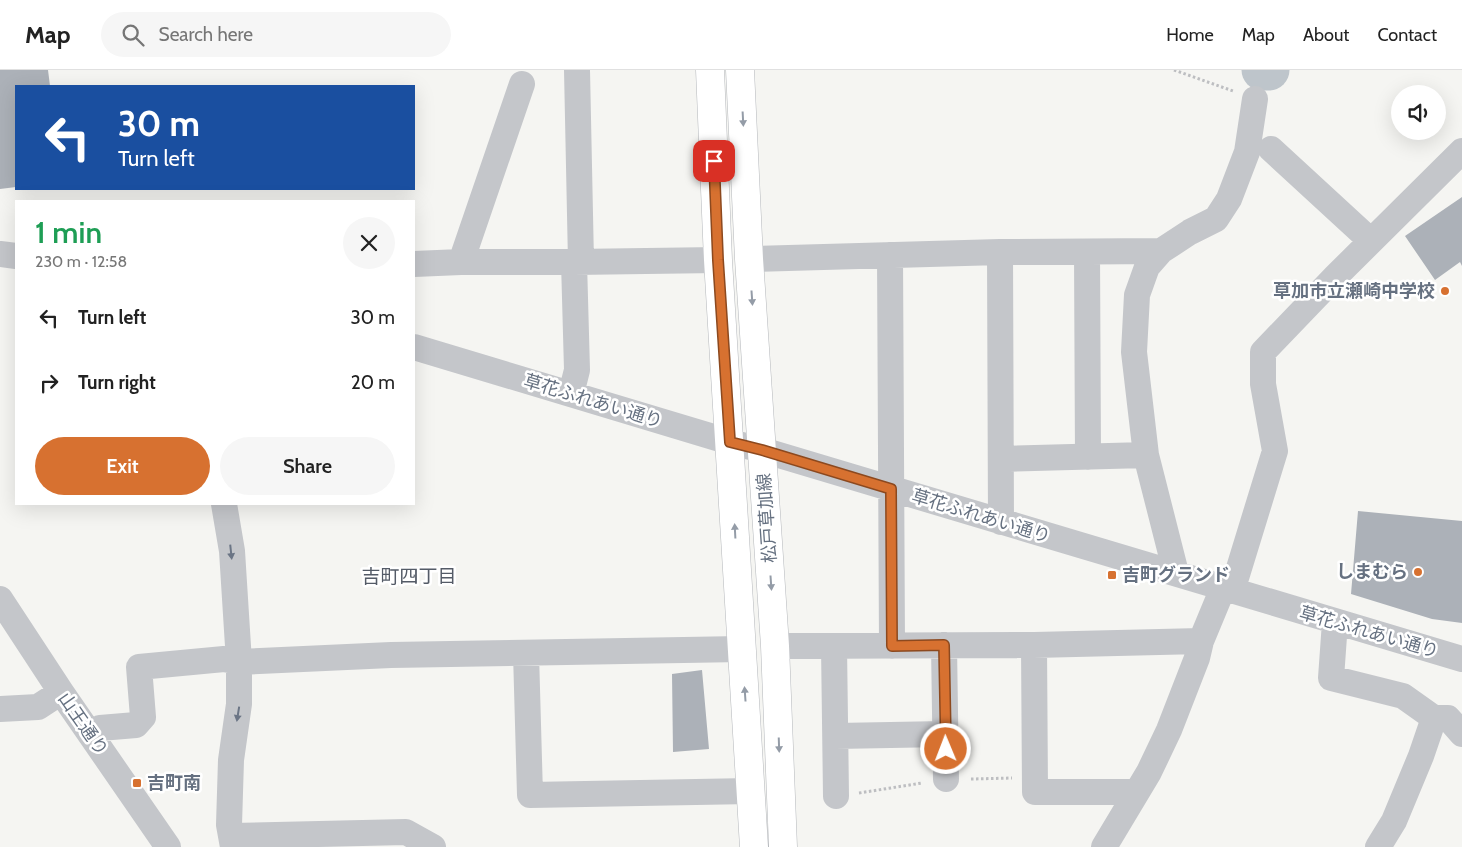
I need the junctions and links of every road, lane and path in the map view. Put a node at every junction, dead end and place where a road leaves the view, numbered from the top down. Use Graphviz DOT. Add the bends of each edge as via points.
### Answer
graph roads {
  1 [pos="577,70"];
  2 [pos="710,70"];
  3 [pos="740,70"];
  4 [pos="1174,70"];
  5 [pos="522,84"];
  6 [pos="1255,99"];
  7 [pos="1271,149"];
  8 [pos="1462,151"];
  9 [pos="1371,241"];
  10 [pos="1162,251"];
  11 [pos="1000,252"];
  12 [pos="1087,252"];
  13 [pos="0,254"];
  14 [pos="890,255"];
  15 [pos="15,256"];
  16 [pos="749,259"];
  17 [pos="718,260"];
  18 [pos="461,262"];
  19 [pos="578,262"];
  20 [pos="415,264"];
  21 [pos="415,347"];
  22 [pos="571,394"];
  23 [pos="730,442"];
  24 [pos="762,450"];
  25 [pos="1146,455"];
  26 [pos="1088,457"];
  27 [pos="1001,459"];
  28 [pos="891,489"];
  29 [pos="224,505"];
  30 [pos="1000,522"];
  31 [pos="1176,574"];
  32 [pos="1228,589"];
  33 [pos="0,599"];
  34 [pos="1335,622"];
  35 [pos="1201,640"];
  36 [pos="944,645"];
  37 [pos="1034,645"];
  38 [pos="775,646"];
  39 [pos="834,646"];
  40 [pos="892,646"];
  41 [pos="742,649"];
  42 [pos="526,653"];
  43 [pos="1462,659"];
  44 [pos="239,662"];
  45 [pos="61,692"];
  46 [pos="0,709"];
  47 [pos="1434,718"];
  48 [pos="945,734"];
  49 [pos="1462,734"];
  50 [pos="91,735"];
  51 [pos="836,736"];
  52 [pos="946,779"];
  53 [pos="1035,785"];
  54 [pos="751,791"];
  55 [pos="1136,792"];
  56 [pos="836,796"];
  57 [pos="232,842"];
  58 [pos="168,847"];
  59 [pos="433,847"];
  60 [pos="441,847"];
  61 [pos="455,847"];
  62 [pos="754,847"];
  63 [pos="784,847"];
  64 [pos="1104,847"];
  65 [pos="1378,847"];
  1 -- 19 [label="street"];
  2 -- 17 [label="main road, 松戸草加線"];
  3 -- 16 [label="main road, 松戸草加線, one-way"];
  4 -- 6 [label="path"];
  5 -- 18 [label="street"];
  6 -- 10 [label="street" via="1247,152 1229,199 1216,219"];
  7 -- 9 [label="street"];
  8 -- 9 [label="street"];
  9 -- 32 [label="street" via="1263,352 1263,384 1274,451"];
  10 -- 12 [label="street"];
  10 -- 25 [label="street" via="1147,267 1137,295 1134,352"];
  11 -- 12 [label="street"];
  11 -- 14 [label="street"];
  11 -- 27 [label="street"];
  12 -- 26 [label="street"];
  13 -- 15 [label="street"];
  14 -- 16 [label="street"];
  14 -- 28 [label="street"];
  16 -- 24 [label="main road, 松戸草加線, one-way"];
  17 -- 19 [label="street"];
  17 -- 23 [label="main road, 松戸草加線"];
  18 -- 19 [label="street"];
  18 -- 20 [label="street"];
  19 -- 22 [label="street" via="577,370"];
  21 -- 22 [label="street, 草花ふれあい通り"];
  22 -- 23 [label="street, 草花ふれあい通り"];
  23 -- 24 [label="street, 草花ふれあい通り"];
  41 -- 23 [label="main road, 松戸草加線, one-way"];
  24 -- 28 [label="street, 草花ふれあい通り"];
  24 -- 38 [label="main road, 松戸草加線, one-way"];
  25 -- 26 [label="street"];
  25 -- 31 [label="street"];
  26 -- 27 [label="street"];
  27 -- 30 [label="street"];
  28 -- 30 [label="street, 草花ふれあい通り"];
  28 -- 40 [label="street"];
  29 -- 44 [label="street, one-way" via="232,551"];
  30 -- 31 [label="street, 草花ふれあい通り"];
  31 -- 32 [label="street, 草花ふれあい通り"];
  32 -- 34 [label="street, 草花ふれあい通り"];
  32 -- 35 [label="street"];
  33 -- 45 [label="street, 山王通り"];
  34 -- 43 [label="street, 草花ふれあい通り"];
  34 -- 47 [label="street" via="1331,678 1402,696"];
  35 -- 37 [label="street"];
  35 -- 55 [label="street" via="1169,730"];
  36 -- 37 [label="street"];
  36 -- 40 [label="street"];
  36 -- 48 [label="street"];
  37 -- 53 [label="street"];
  38 -- 39 [label="street"];
  38 -- 63 [label="main road, 松戸草加線, one-way"];
  39 -- 40 [label="street"];
  39 -- 51 [label="street"];
  41 -- 42 [label="street"];
  54 -- 41 [label="main road, 松戸草加線, one-way"];
  42 -- 44 [label="street"];
  42 -- 54 [label="street" via="530,795"];
  44 -- 50 [label="street" via="224,659 139,667 142,717 136,725 100,728"];
  44 -- 57 [label="street, one-way" via="239,704 230,760 229,825"];
  45 -- 46 [label="street" via="38,707"];
  45 -- 50 [label="street, 山王通り"];
  47 -- 49 [label="street" via="1448,718"];
  47 -- 65 [label="street" via="1394,822"];
  48 -- 51 [label="street"];
  48 -- 52 [label="street"];
  50 -- 58 [label="street, 山王通り"];
  51 -- 56 [label="street"];
  52 -- 53 [label="path"];
  52 -- 56 [label="path"];
  53 -- 55 [label="street"];
  54 -- 62 [label="main road, 松戸草加線"];
  55 -- 64 [label="street"];
  57 -- 59 [label="street" via="406,832"];
  60 -- 61 [label="street"];
}
